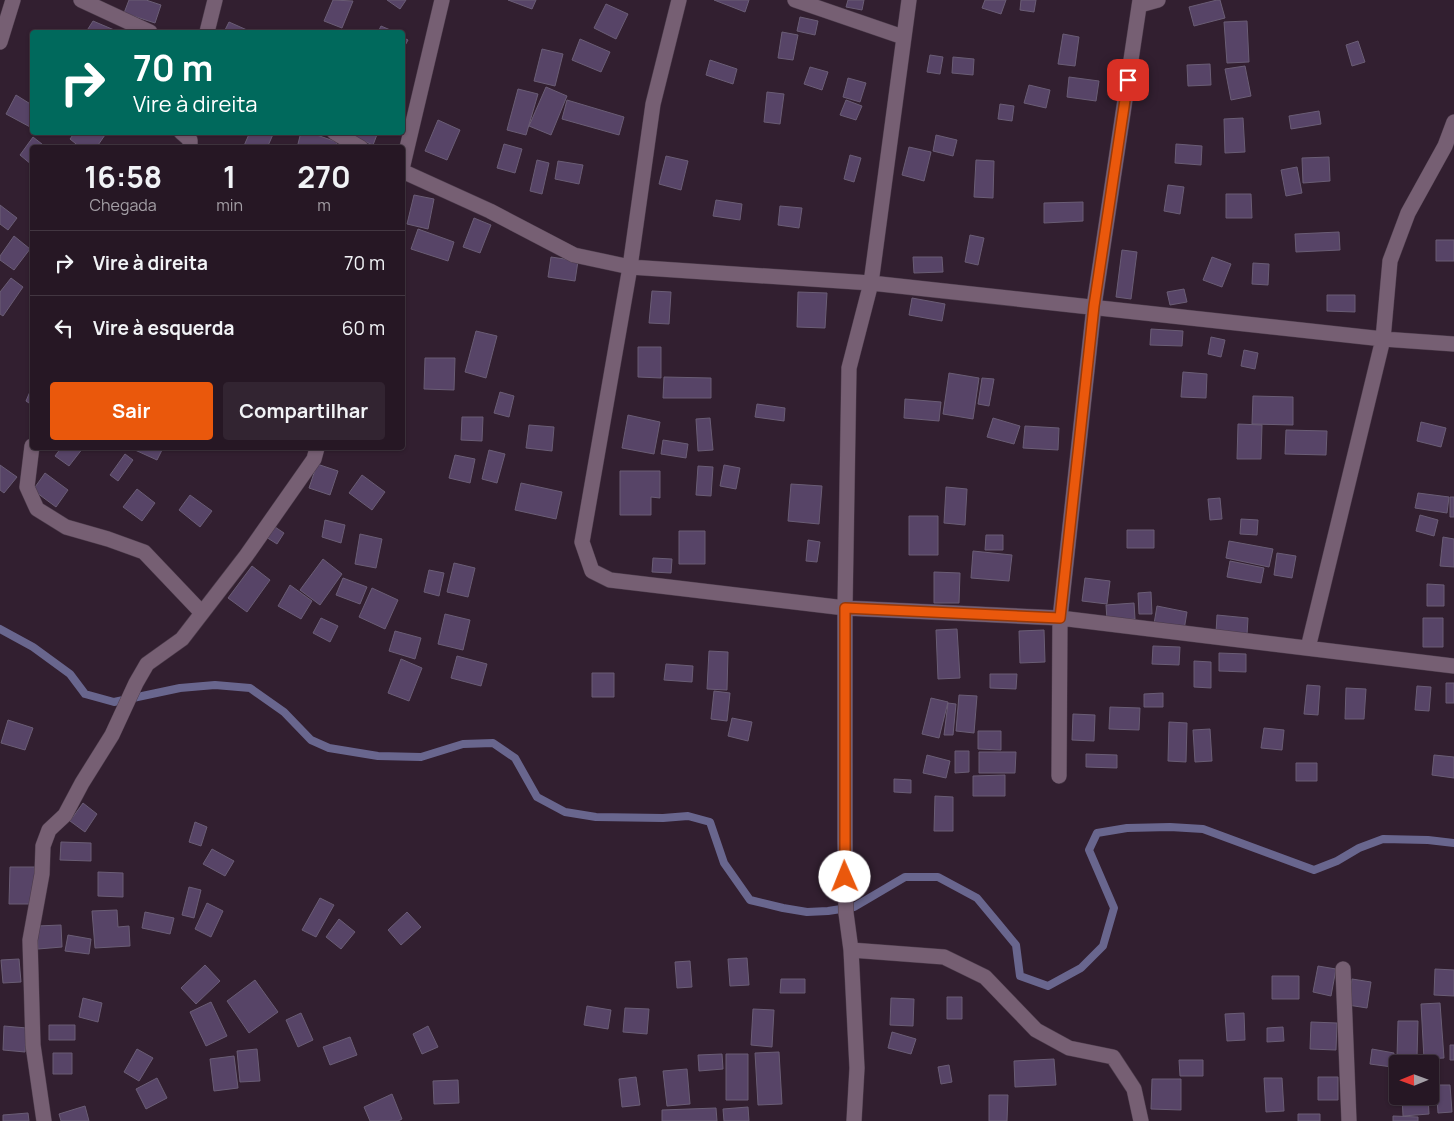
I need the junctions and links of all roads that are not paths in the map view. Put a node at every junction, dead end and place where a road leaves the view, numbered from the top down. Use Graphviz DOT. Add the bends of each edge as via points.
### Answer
graph roads {
  1 [pos="13,0"];
  2 [pos="81,0"];
  3 [pos="216,0"];
  4 [pos="442,0"];
  5 [pos="679,0"];
  6 [pos="795,0"];
  7 [pos="909,0"];
  8 [pos="1158,0"];
  9 [pos="1140,2"];
  10 [pos="146,30"];
  11 [pos="208,30"];
  12 [pos="903,37"];
  13 [pos="0,42"];
  14 [pos="1454,122"];
  15 [pos="339,135"];
  16 [pos="356,145"];
  17 [pos="405,157"];
  18 [pos="405,171"];
  19 [pos="630,267"];
  20 [pos="871,283"];
  21 [pos="1094,306"];
  22 [pos="1383,339"];
  23 [pos="1454,344"];
  24 [pos="32,450"];
  25 [pos="317,450"];
  26 [pos="845,608"];
  27 [pos="202,613"];
  28 [pos="1060,618"];
  29 [pos="1308,648"];
  30 [pos="1454,666"];
  31 [pos="1059,776"];
  32 [pos="851,950"];
  33 [pos="1343,969"];
  34 [pos="44,1121"];
  35 [pos="854,1121"];
  36 [pos="1141,1121"];
  37 [pos="1349,1121"];
  1 -- 13 [label="street"];
  2 -- 10 [label="street"];
  3 -- 11 [label="street"];
  4 -- 17 [label="street"];
  5 -- 19 [label="street" via="653,104"];
  6 -- 12 [label="street"];
  7 -- 12 [label="street"];
  8 -- 9 [label="street"];
  9 -- 21 [label="street"];
  12 -- 20 [label="street"];
  14 -- 22 [label="street" via="1445,146 1408,213 1390,262"];
  15 -- 16 [label="street"];
  18 -- 19 [label="street" via="574,255"];
  19 -- 20 [label="street"];
  19 -- 26 [label="street" via="582,542 592,571 610,580"];
  20 -- 21 [label="street"];
  20 -- 26 [label="street" via="849,368"];
  21 -- 22 [label="street"];
  21 -- 28 [label="street"];
  22 -- 23 [label="street"];
  22 -- 29 [label="street"];
  24 -- 27 [label="street" via="27,487 37,509 66,527 144,552"];
  25 -- 27 [label="street" via="246,556"];
  26 -- 28 [label="street"];
  26 -- 32 [label="street" via="846,913"];
  27 -- 34 [label="street" via="182,639 147,664 112,735 65,815 49,830 43,846 42,874 30,940 33,1045"];
  28 -- 29 [label="street"];
  28 -- 31 [label="street"];
  29 -- 30 [label="street"];
  32 -- 35 [label="street" via="858,1068"];
  32 -- 36 [label="street" via="944,957 985,976 1036,1030 1069,1048 1113,1057 1134,1089"];
  33 -- 37 [label="street"];
}
